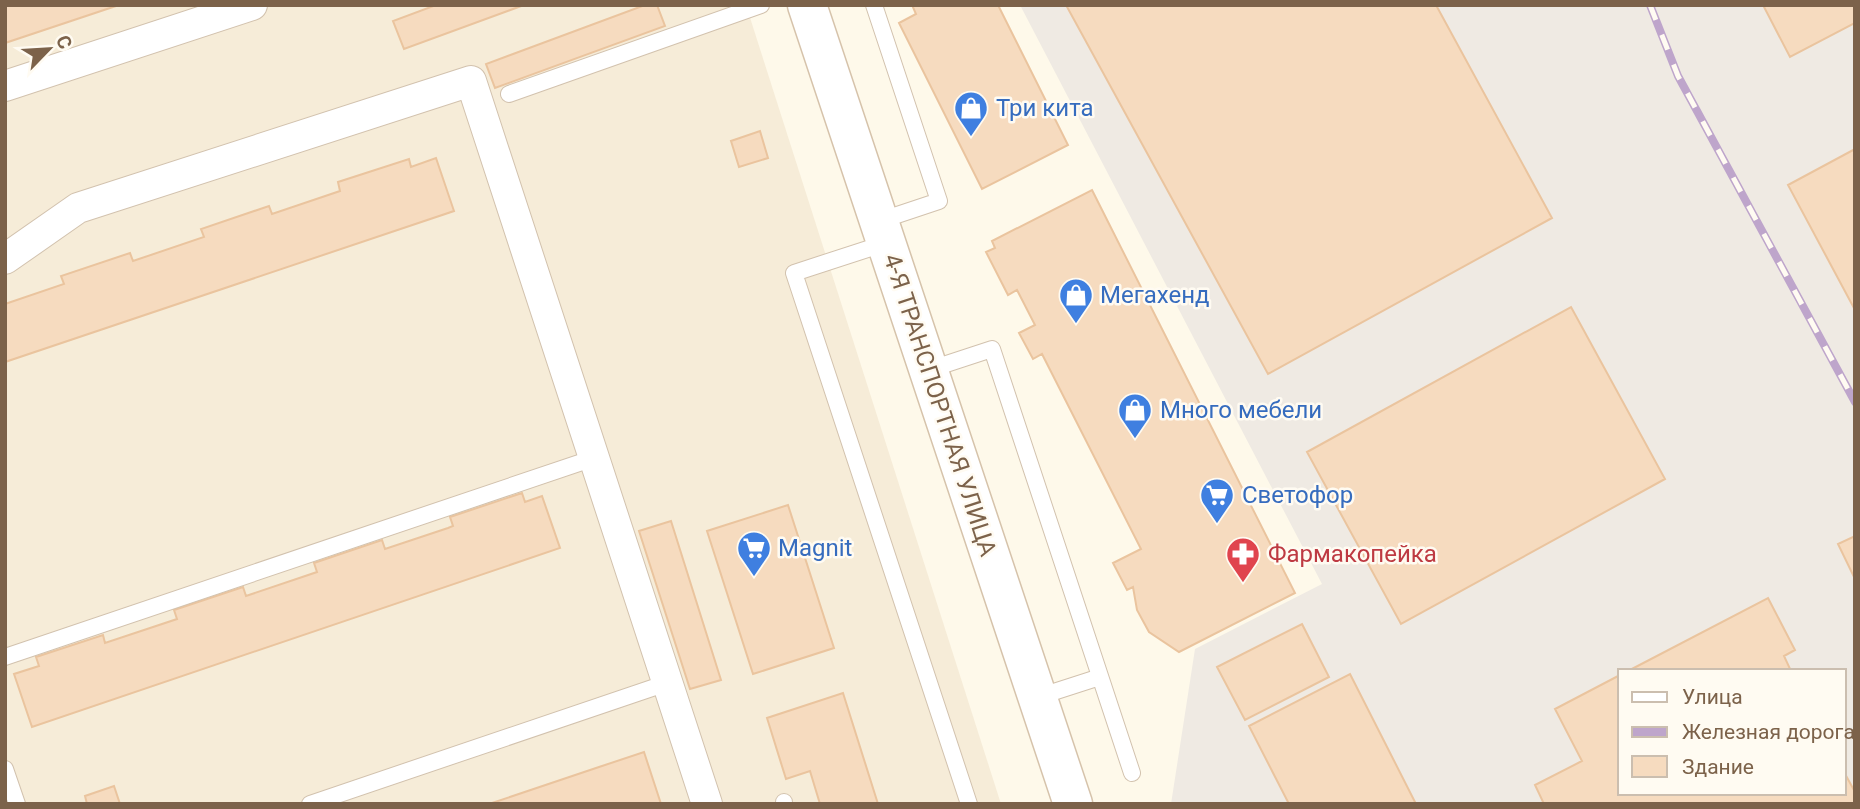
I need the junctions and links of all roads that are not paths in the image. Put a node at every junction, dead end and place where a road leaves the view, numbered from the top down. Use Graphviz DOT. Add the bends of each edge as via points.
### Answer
graph roads {
  1 [pos="252,5"];
  2 [pos="761,5"];
  3 [pos="874,5"];
  4 [pos="814,7"];
  5 [pos="5,86"];
  6 [pos="509,94"];
  7 [pos="882,232"];
  8 [pos="5,259"];
  9 [pos="928,370"];
  10 [pos="594,458"];
  11 [pos="5,657"];
  12 [pos="1100,677"];
  13 [pos="667,683"];
  14 [pos="1038,697"];
  15 [pos="5,769"];
  16 [pos="1132,773"];
  17 [pos="17,804"];
  18 [pos="310,804"];
  19 [pos="707,804"];
  20 [pos="969,804"];
  21 [pos="1073,804"];
  1 -- 5 [label="street"];
  2 -- 6 [label="lane"];
  3 -- 7 [label="lane" via="939,201"];
  4 -- 7 [label="main road, 4-Я ТРАНСПОРТНАЯ УЛИЦА"];
  7 -- 9 [label="main road, 4-Я ТРАНСПОРТНАЯ УЛИЦА"];
  7 -- 20 [label="lane" via="794,273"];
  8 -- 10 [label="street" via="78,208 471,81"];
  9 -- 12 [label="lane" via="992,349"];
  9 -- 14 [label="main road, 4-Я ТРАНСПОРТНАЯ УЛИЦА"];
  10 -- 11 [label="lane"];
  10 -- 13 [label="street"];
  12 -- 14 [label="lane"];
  12 -- 16 [label="lane"];
  13 -- 18 [label="lane"];
  13 -- 19 [label="street"];
  14 -- 21 [label="main road, 4-Я ТРАНСПОРТНАЯ УЛИЦА"];
  15 -- 17 [label="lane"];
}
